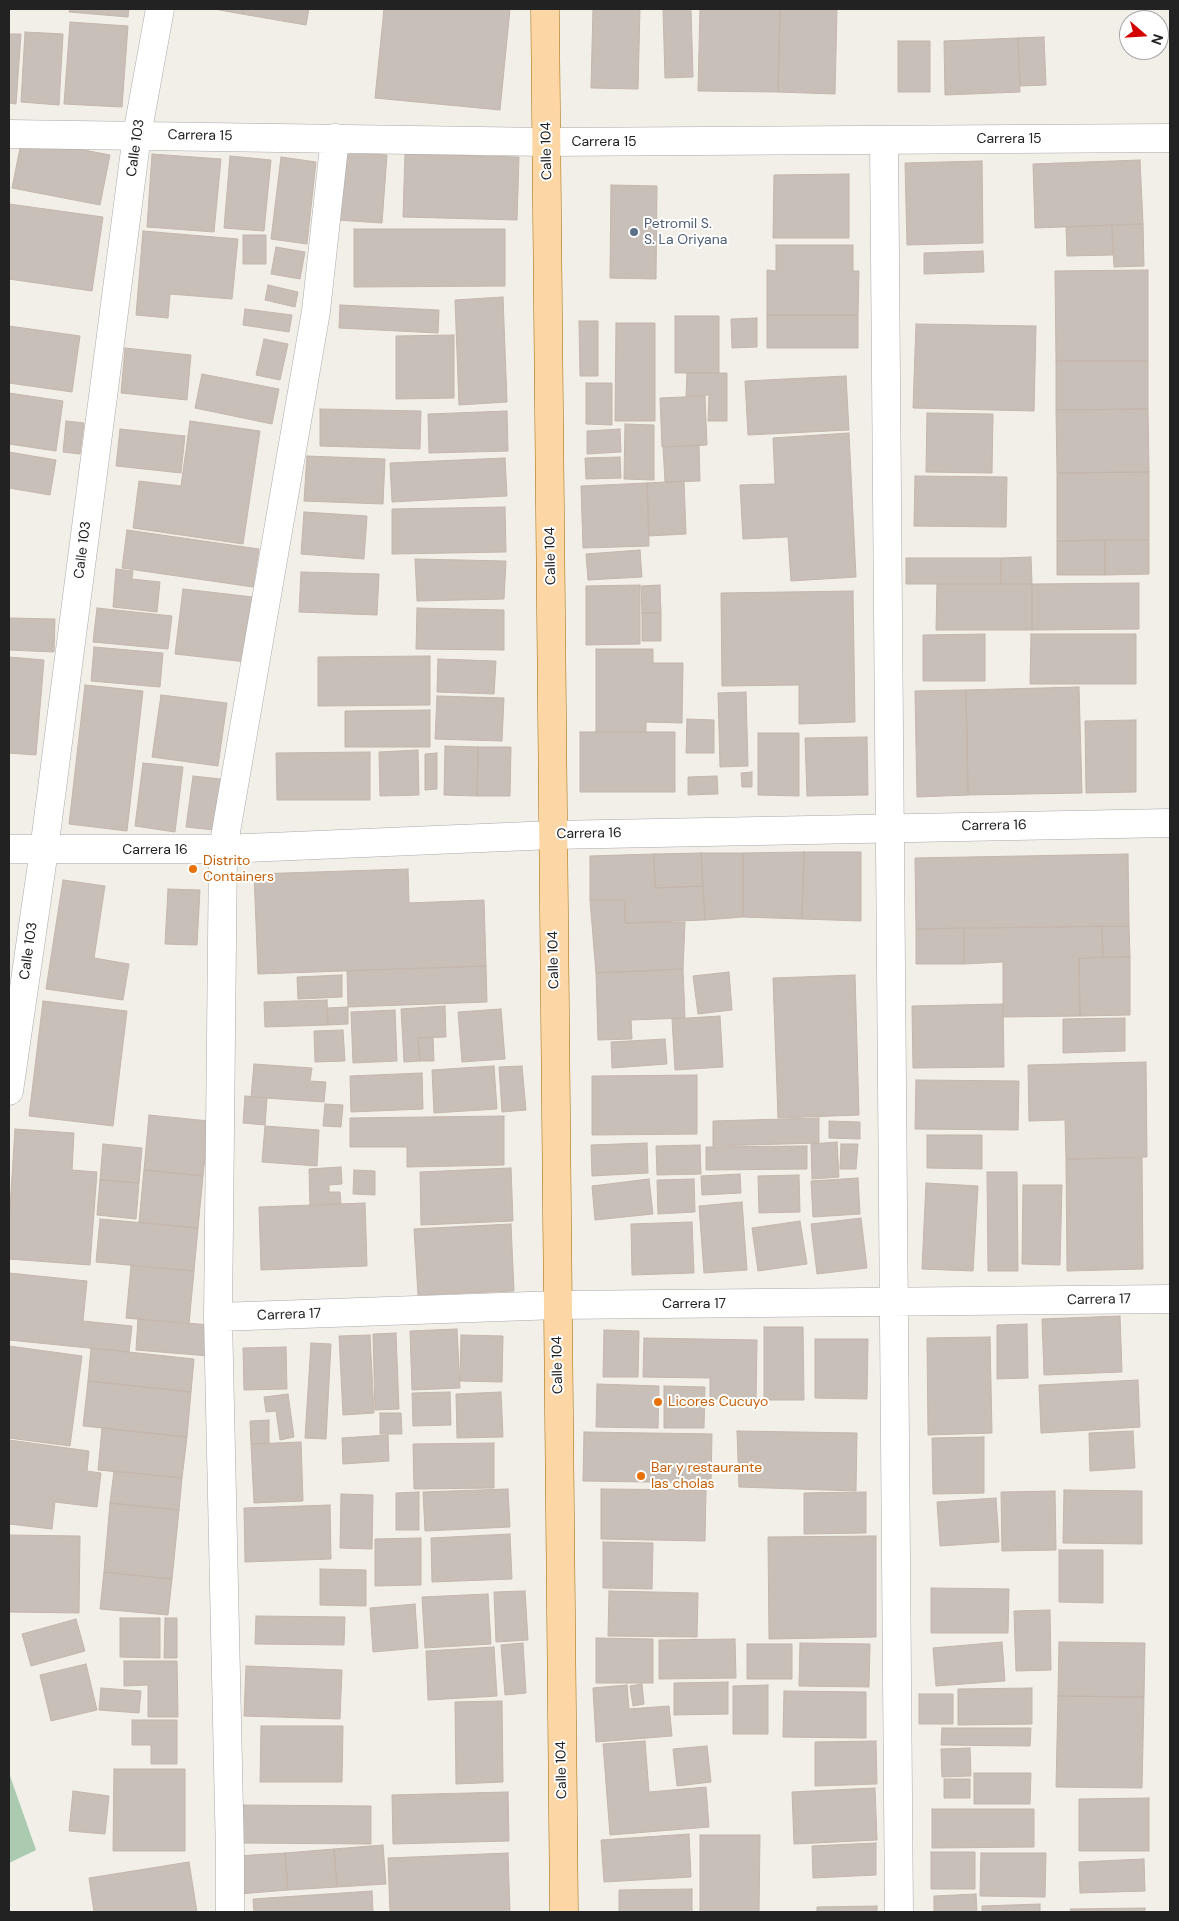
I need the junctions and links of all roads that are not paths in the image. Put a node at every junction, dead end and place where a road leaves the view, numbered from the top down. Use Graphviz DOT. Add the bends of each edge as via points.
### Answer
graph roads {
  1 [pos="160,9"];
  2 [pos="545,9"];
  3 [pos="9,134"];
  4 [pos="137,135"];
  5 [pos="335,138"];
  6 [pos="1170,138"];
  7 [pos="884,140"];
  8 [pos="547,142"];
  9 [pos="1170,823"];
  10 [pos="889,828"];
  11 [pos="553,834"];
  12 [pos="9,849"];
  13 [pos="222,849"];
  14 [pos="44,850"];
  15 [pos="9,1091"];
  16 [pos="1170,1299"];
  17 [pos="894,1302"];
  18 [pos="558,1305"];
  19 [pos="218,1317"];
  20 [pos="230,1912"];
  21 [pos="564,1912"];
  22 [pos="899,1912"];
  1 -- 4 [label="street, Calle 103"];
  2 -- 8 [label="main road, Calle 104"];
  3 -- 4 [label="street, Carrera 15"];
  4 -- 5 [label="street, Carrera 15"];
  4 -- 14 [label="street, Calle 103"];
  5 -- 8 [label="street, Carrera 15"];
  5 -- 13 [label="street" via="316,311"];
  6 -- 7 [label="street, Carrera 15"];
  7 -- 8 [label="street, Carrera 15"];
  7 -- 10 [label="street"];
  8 -- 11 [label="main road, Calle 104"];
  9 -- 10 [label="street, Carrera 16"];
  10 -- 11 [label="street, Carrera 16"];
  10 -- 17 [label="street"];
  11 -- 13 [label="street, Carrera 16"];
  11 -- 18 [label="main road, Calle 104"];
  12 -- 14 [label="street, Carrera 16"];
  13 -- 14 [label="street, Carrera 16"];
  13 -- 19 [label="street"];
  14 -- 15 [label="street, Calle 103"];
  16 -- 17 [label="street, Carrera 17"];
  17 -- 18 [label="street, Carrera 17"];
  17 -- 22 [label="street"];
  18 -- 19 [label="street, Carrera 17"];
  18 -- 21 [label="main road, Calle 104"];
  19 -- 20 [label="street"];
}
